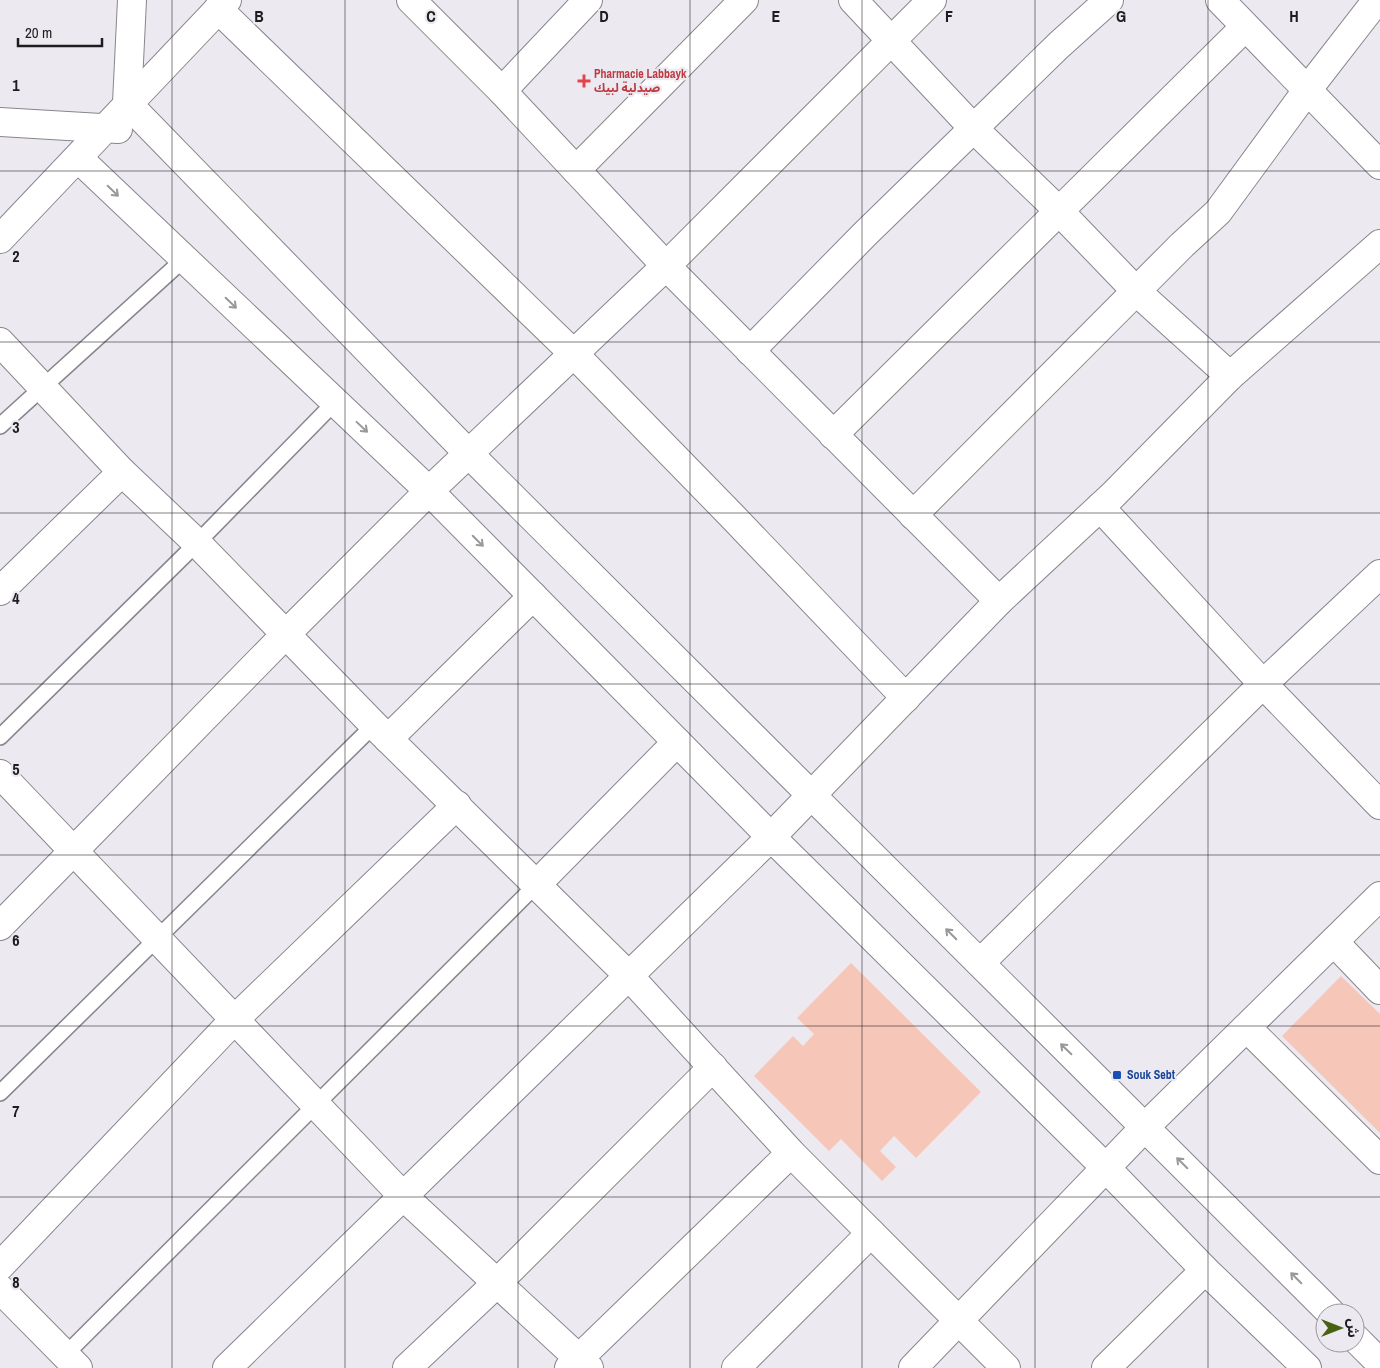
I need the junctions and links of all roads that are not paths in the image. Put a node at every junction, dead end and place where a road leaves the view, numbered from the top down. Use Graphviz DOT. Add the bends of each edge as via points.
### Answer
graph roads {
  1 [pos="132,0"];
  2 [pos="588,0"];
  3 [pos="744,0"];
  4 [pos="853,0"];
  5 [pos="932,0"];
  6 [pos="1109,0"];
  7 [pos="1220,0"];
  8 [pos="1377,0"];
  9 [pos="417,2"];
  10 [pos="223,4"];
  11 [pos="1245,27"];
  12 [pos="892,39"];
  13 [pos="1308,89"];
  14 [pos="502,91"];
  15 [pos="127,103"];
  16 [pos="0,122"];
  17 [pos="106,128"];
  18 [pos="975,130"];
  19 [pos="156,133"];
  20 [pos="78,158"];
  21 [pos="1380,165"];
  22 [pos="576,170"];
  23 [pos="1058,210"];
  24 [pos="0,239"];
  25 [pos="1380,244"];
  26 [pos="184,259"];
  27 [pos="666,266"];
  28 [pos="1137,292"];
  29 [pos="0,342"];
  30 [pos="750,351"];
  31 [pos="575,355"];
  32 [pos="1230,376"];
  33 [pos="42,385"];
  34 [pos="335,402"];
  35 [pos="0,426"];
  36 [pos="833,435"];
  37 [pos="469,454"];
  38 [pos="122,472"];
  39 [pos="429,491"];
  40 [pos="1100,507"];
  41 [pos="912,515"];
  42 [pos="197,542"];
  43 [pos="1380,574"];
  44 [pos="0,591"];
  45 [pos="533,596"];
  46 [pos="999,601"];
  47 [pos="286,634"];
  48 [pos="1263,684"];
  49 [pos="906,698"];
  50 [pos="381,732"];
  51 [pos="0,737"];
  52 [pos="677,742"];
  53 [pos="0,774"];
  54 [pos="812,796"];
  55 [pos="457,805"];
  56 [pos="1380,805"];
  57 [pos="771,837"];
  58 [pos="74,852"];
  59 [pos="537,884"];
  60 [pos="1380,896"];
  61 [pos="0,926"];
  62 [pos="156,938"];
  63 [pos="1334,942"];
  64 [pos="980,963"];
  65 [pos="628,975"];
  66 [pos="1380,990"];
  67 [pos="234,1020"];
  68 [pos="1247,1028"];
  69 [pos="713,1067"];
  70 [pos="0,1093"];
  71 [pos="316,1106"];
  72 [pos="1146,1127"];
  73 [pos="791,1153"];
  74 [pos="1380,1160"];
  75 [pos="1107,1168"];
  76 [pos="402,1196"];
  77 [pos="871,1233"];
  78 [pos="0,1266"];
  79 [pos="1205,1270"];
  80 [pos="497,1283"];
  81 [pos="0,1289"];
  82 [pos="1321,1303"];
  83 [pos="960,1321"];
  84 [pos="1365,1348"];
  85 [pos="71,1361"];
  86 [pos="1380,1363"];
  87 [pos="579,1365"];
  88 [pos="228,1368"];
  89 [pos="407,1368"];
  90 [pos="736,1368"];
  91 [pos="913,1368"];
  92 [pos="1006,1368"];
  93 [pos="1106,1368"];
  94 [pos="1308,1368"];
  1 -- 15 [label="street"];
  2 -- 14 [label="street"];
  3 -- 22 [label="street"];
  4 -- 12 [label="street"];
  5 -- 12 [label="street"];
  6 -- 18 [label="street" via="1059,45"];
  7 -- 11 [label="street"];
  8 -- 13 [label="street"];
  9 -- 14 [label="street"];
  10 -- 15 [label="street"];
  10 -- 31 [label="street"];
  11 -- 13 [label="street"];
  11 -- 23 [label="street"];
  12 -- 18 [label="street"];
  12 -- 27 [label="street"];
  13 -- 21 [label="street"];
  13 -- 28 [label="street" via="1218,212"];
  14 -- 22 [label="street"];
  15 -- 17 [label="street"];
  15 -- 19 [label="street"];
  16 -- 17 [label="street"];
  17 -- 19 [label="street"];
  17 -- 20 [label="street"];
  18 -- 23 [label="street"];
  18 -- 30 [label="street" via="865,234"];
  19 -- 37 [label="street"];
  20 -- 24 [label="street"];
  20 -- 26 [label="street, one-way"];
  22 -- 27 [label="street"];
  23 -- 28 [label="street"];
  23 -- 36 [label="street"];
  25 -- 32 [label="street"];
  26 -- 33 [label="lane"];
  26 -- 34 [label="street, one-way"];
  27 -- 30 [label="street"];
  27 -- 31 [label="street"];
  28 -- 32 [label="street"];
  28 -- 41 [label="street"];
  29 -- 33 [label="street"];
  30 -- 36 [label="street"];
  31 -- 37 [label="street"];
  31 -- 49 [label="street"];
  32 -- 40 [label="street"];
  33 -- 35 [label="lane"];
  33 -- 38 [label="street"];
  34 -- 39 [label="street, one-way"];
  34 -- 42 [label="lane"];
  36 -- 41 [label="street"];
  37 -- 39 [label="street"];
  37 -- 54 [label="street"];
  38 -- 42 [label="street"];
  38 -- 44 [label="street"];
  39 -- 45 [label="street, one-way"];
  39 -- 47 [label="street"];
  40 -- 46 [label="street"];
  40 -- 48 [label="street"];
  41 -- 46 [label="street"];
  42 -- 47 [label="street"];
  42 -- 51 [label="lane"];
  43 -- 48 [label="street"];
  45 -- 50 [label="street"];
  45 -- 52 [label="street"];
  46 -- 49 [label="street"];
  47 -- 50 [label="street"];
  47 -- 58 [label="street"];
  48 -- 56 [label="street"];
  48 -- 64 [label="street"];
  49 -- 54 [label="street"];
  50 -- 55 [label="street"];
  50 -- 62 [label="lane"];
  52 -- 57 [label="street"];
  52 -- 59 [label="street"];
  53 -- 58 [label="street"];
  54 -- 57 [label="street"];
  64 -- 54 [label="street, one-way"];
  55 -- 59 [label="street"];
  55 -- 67 [label="street"];
  57 -- 65 [label="street"];
  57 -- 75 [label="street"];
  58 -- 61 [label="street"];
  58 -- 62 [label="street"];
  59 -- 65 [label="street"];
  59 -- 71 [label="lane"];
  60 -- 63 [label="street"];
  62 -- 67 [label="street"];
  62 -- 70 [label="lane"];
  63 -- 66 [label="street"];
  63 -- 68 [label="street"];
  72 -- 64 [label="street, one-way"];
  65 -- 69 [label="street"];
  65 -- 76 [label="street"];
  67 -- 71 [label="street"];
  67 -- 78 [label="street"];
  68 -- 72 [label="street"];
  68 -- 74 [label="street"];
  69 -- 73 [label="street"];
  69 -- 80 [label="street"];
  71 -- 76 [label="street"];
  71 -- 85 [label="lane"];
  72 -- 75 [label="street"];
  82 -- 72 [label="street, one-way"];
  73 -- 77 [label="street"];
  73 -- 87 [label="street"];
  75 -- 79 [label="street"];
  75 -- 83 [label="street"];
  76 -- 80 [label="street"];
  76 -- 88 [label="street"];
  77 -- 83 [label="street"];
  77 -- 90 [label="street"];
  79 -- 93 [label="street"];
  79 -- 94 [label="street"];
  80 -- 87 [label="street"];
  80 -- 89 [label="street"];
  81 -- 85 [label="street"];
  83 -- 91 [label="street"];
  83 -- 92 [label="street"];
  84 -- 86 [label="street"];
}
